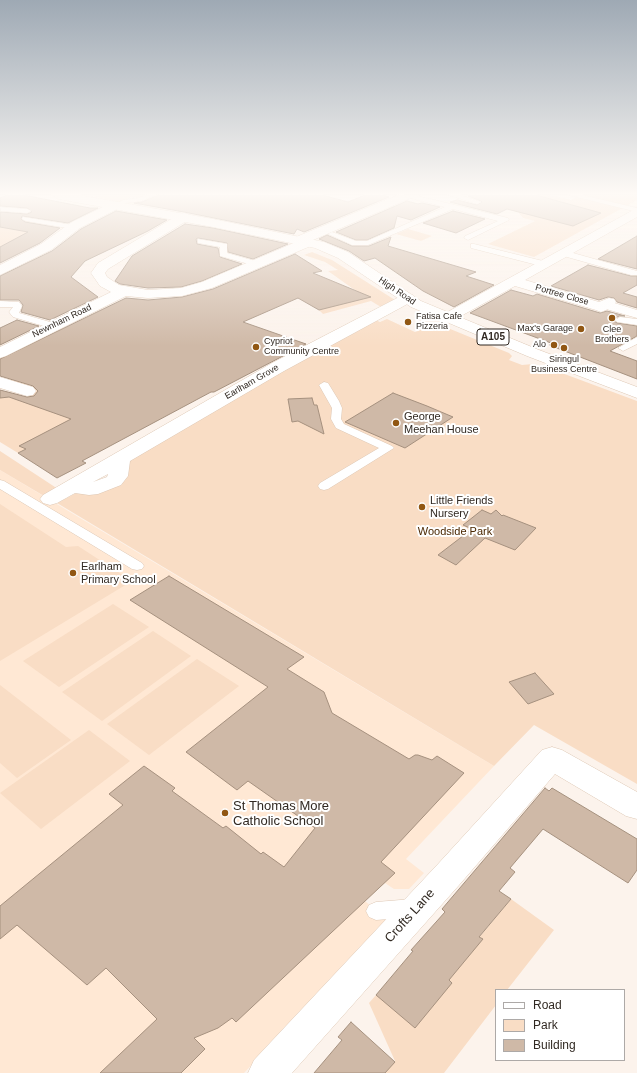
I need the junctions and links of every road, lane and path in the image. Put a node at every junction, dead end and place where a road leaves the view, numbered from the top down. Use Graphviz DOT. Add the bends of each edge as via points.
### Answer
graph roads {
  1 [pos="49,245"];
  2 [pos="137,245"];
  3 [pos="220,245"];
  4 [pos="295,245"];
  5 [pos="315,245"];
  6 [pos="577,245"];
  7 [pos="474,246"];
  8 [pos="563,253"];
  9 [pos="256,264"];
  10 [pos="544,264"];
  11 [pos="0,271"];
  12 [pos="634,273"];
  13 [pos="513,281"];
  14 [pos="124,291"];
  15 [pos="408,298"];
  16 [pos="0,304"];
  17 [pos="610,304"];
  18 [pos="637,314"];
  19 [pos="448,318"];
  20 [pos="620,320"];
  21 [pos="637,322"];
  22 [pos="54,326"];
  23 [pos="637,340"];
  24 [pos="623,348"];
  25 [pos="0,353"];
  26 [pos="0,382"];
  27 [pos="324,386"];
  28 [pos="27,391"];
  29 [pos="637,393"];
  30 [pos="0,484"];
  31 [pos="324,486"];
  32 [pos="44,503"];
  33 [pos="137,566"];
  34 [pos="637,807"];
  35 [pos="418,907"];
  36 [pos="376,911"];
  37 [pos="267,1073"];
  1 -- 11 [label="street"];
  2 -- 14 [label="street" via="102,266 98,273 105,284"];
  3 -- 9 [label="lane" via="224,246 223,254"];
  4 -- 9 [label="street"];
  5 -- 15 [label="street, High Road / A105" via="343,255"];
  6 -- 8 [label="street"];
  7 -- 10 [label="lane"];
  8 -- 10 [label="street"];
  8 -- 12 [label="lane"];
  9 -- 14 [label="street" via="207,286 182,292 148,294"];
  10 -- 13 [label="street"];
  13 -- 17 [label="street, Portree Close" via="601,307"];
  13 -- 19 [label="street"];
  14 -- 22 [label="street, Newnham Road"];
  15 -- 19 [label="street, High Road / A105"];
  15 -- 32 [label="street, Earlham Grove" via="324,339 120,460 118,476 106,486 89,489 73,487"];
  16 -- 22 [label="lane" via="16,304 16,315"];
  17 -- 18 [label="street, Portree Close"];
  19 -- 29 [label="street, High Road / A105"];
  20 -- 21 [label="lane"];
  22 -- 25 [label="street, Newnham Road"];
  23 -- 24 [label="lane"];
  26 -- 28 [label="street"];
  27 -- 31 [label="lane" via="334,401 336,426 388,448"];
  30 -- 32 [label="lane"];
  32 -- 33 [label="lane"];
  34 -- 35 [label="street, Crofts Lane" via="552,758"];
  35 -- 36 [label="lane"];
  35 -- 37 [label="street, Crofts Lane"];
}
